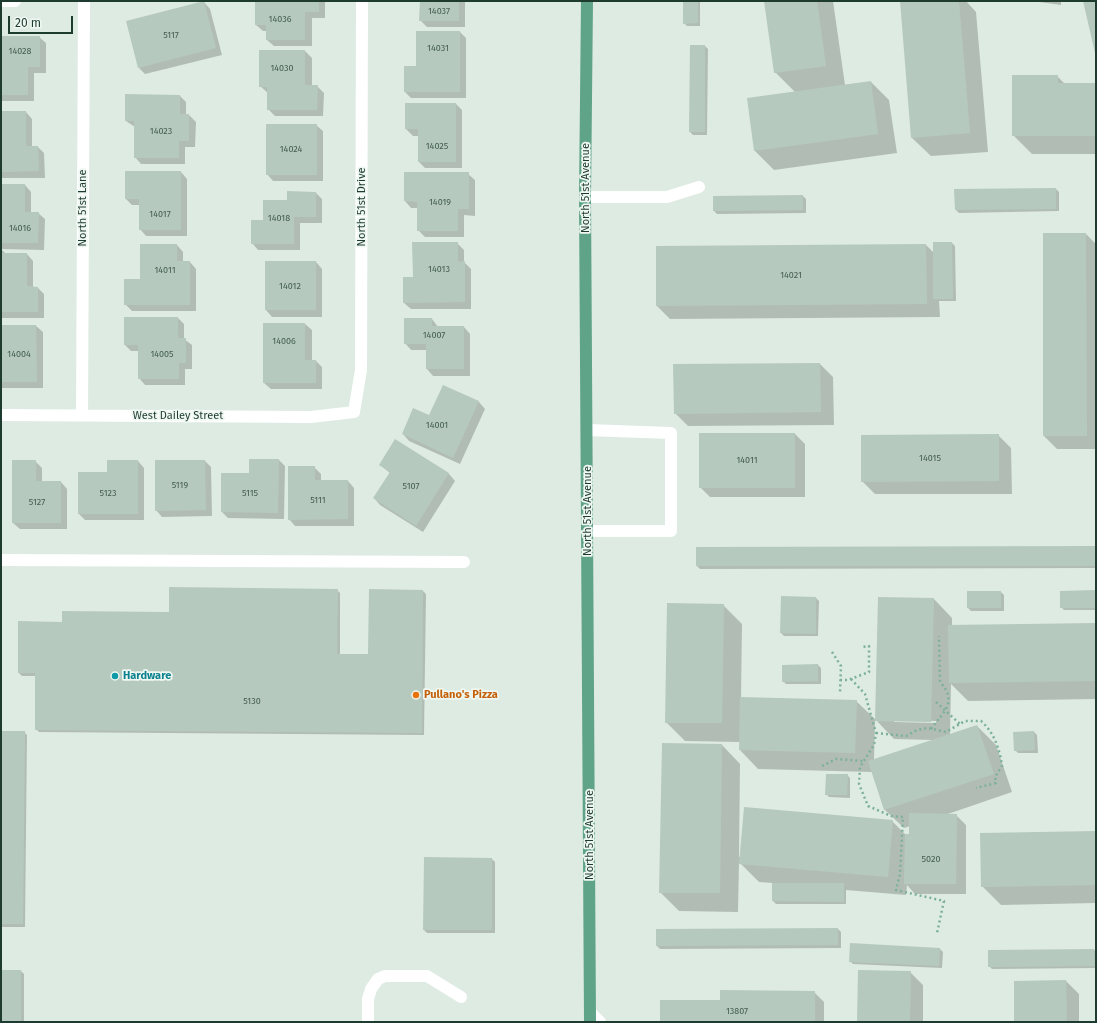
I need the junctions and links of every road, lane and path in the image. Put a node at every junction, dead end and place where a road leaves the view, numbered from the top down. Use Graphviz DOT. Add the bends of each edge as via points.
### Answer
graph roads {
  1 [pos="1,1"];
  2 [pos="15,1"];
  3 [pos="84,1"];
  4 [pos="362,1"];
  5 [pos="587,1"];
  6 [pos="699,187"];
  7 [pos="585,197"];
  8 [pos="354,412"];
  9 [pos="1,415"];
  10 [pos="82,416"];
  11 [pos="587,430"];
  12 [pos="588,531"];
  13 [pos="1,560"];
  14 [pos="464,562"];
  15 [pos="939,636"];
  16 [pos="861,646"];
  17 [pos="832,652"];
  18 [pos="851,679"];
  19 [pos="840,680"];
  20 [pos="840,692"];
  21 [pos="936,702"];
  22 [pos="945,710"];
  23 [pos="960,724"];
  24 [pos="932,729"];
  25 [pos="876,733"];
  26 [pos="863,761"];
  27 [pos="822,766"];
  28 [pos="976,788"];
  29 [pos="937,933"];
  30 [pos="461,997"];
  31 [pos="590,1017"];
  32 [pos="368,1022"];
  33 [pos="600,1022"];
  1 -- 2 [label="street"];
  3 -- 10 [label="street, North 51st Lane"];
  4 -- 8 [label="street, North 51st Drive" via="361,370"];
  5 -- 7 [label="main road, North 51st Avenue"];
  6 -- 7 [label="street" via="667,198"];
  7 -- 11 [label="main road, North 51st Avenue"];
  8 -- 10 [label="street, West Dailey Street" via="311,417"];
  9 -- 10 [label="street, West Dailey Street"];
  11 -- 12 [label="main road, North 51st Avenue"];
  11 -- 12 [label="street" via="671,432 671,531"];
  12 -- 31 [label="main road, North 51st Avenue"];
  13 -- 14 [label="street"];
  15 -- 22 [label="path" via="940,682 950,698"];
  16 -- 18 [label="path" via="869,646 869,672"];
  17 -- 19 [label="path" via="841,666"];
  18 -- 19 [label="path"];
  18 -- 25 [label="path" via="864,694"];
  19 -- 20 [label="path"];
  21 -- 22 [label="path"];
  22 -- 23 [label="path"];
  22 -- 24 [label="path"];
  23 -- 24 [label="path" via="946,732"];
  23 -- 28 [label="path" via="973,720 981,721 990,730 1001,756 1002,766 995,777 996,783"];
  24 -- 25 [label="path" via="917,730 906,736"];
  25 -- 26 [label="path" via="874,745"];
  26 -- 27 [label="path" via="836,759"];
  26 -- 29 [label="path" via="859,784 868,806 891,816 903,817 900,874 896,890 944,901"];
  30 -- 32 [label="street" via="427,976 385,976 378,979 371,989 368,999"];
  31 -- 33 [label="street"];
}
